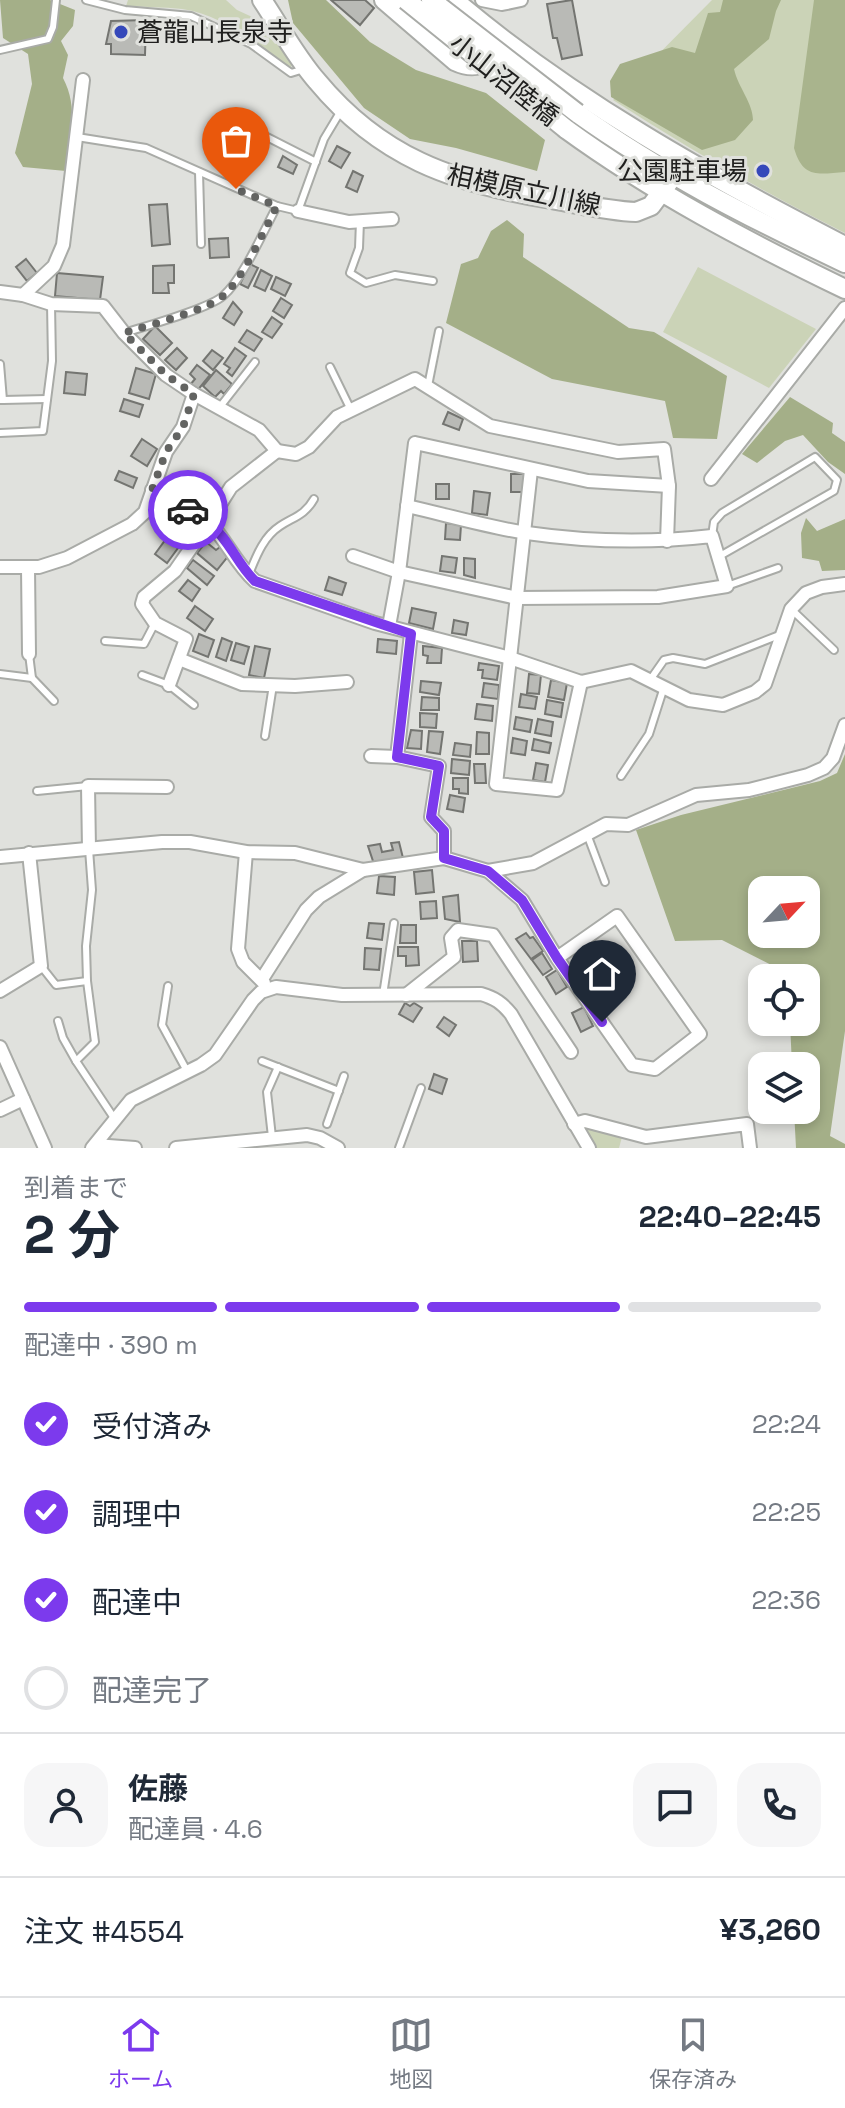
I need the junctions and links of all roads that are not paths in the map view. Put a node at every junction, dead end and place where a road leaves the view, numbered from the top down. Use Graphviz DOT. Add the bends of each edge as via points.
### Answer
graph roads {
  1 [pos="56,0"];
  2 [pos="86,0"];
  3 [pos="125,0"];
  4 [pos="262,0"];
  5 [pos="384,0"];
  6 [pos="406,0"];
  7 [pos="431,0"];
  8 [pos="482,0"];
  9 [pos="521,0"];
  10 [pos="461,2"];
  11 [pos="121,8"];
  12 [pos="494,32"];
  13 [pos="0,50"];
  14 [pos="306,68"];
  15 [pos="83,80"];
  16 [pos="343,108"];
  17 [pos="232,119"];
  18 [pos="77,137"];
  19 [pos="316,162"];
  20 [pos="199,172"];
  21 [pos="674,175"];
  22 [pos="662,194"];
  23 [pos="277,206"];
  24 [pos="298,211"];
  25 [pos="392,219"];
  26 [pos="360,221"];
  27 [pos="201,244"];
  28 [pos="845,246"];
  29 [pos="845,263"];
  30 [pos="433,281"];
  31 [pos="845,289"];
  32 [pos="0,292"];
  33 [pos="23,295"];
  34 [pos="51,304"];
  35 [pos="845,308"];
  36 [pos="439,331"];
  37 [pos="124,333"];
  38 [pos="255,362"];
  39 [pos="0,364"];
  40 [pos="330,367"];
  41 [pos="428,386"];
  42 [pos="194,394"];
  43 [pos="47,399"];
  44 [pos="2,400"];
  45 [pos="219,408"];
  46 [pos="351,410"];
  47 [pos="0,433"];
  48 [pos="277,451"];
  49 [pos="531,470"];
  50 [pos="711,479"];
  51 [pos="669,486"];
  52 [pos="152,490"];
  53 [pos="314,499"];
  54 [pos="407,506"];
  55 [pos="209,522"];
  56 [pos="526,533"];
  57 [pos="712,536"];
  58 [pos="667,541"];
  59 [pos="353,556"];
  60 [pos="718,557"];
  61 [pos="0,567"];
  62 [pos="28,568"];
  63 [pos="778,568"];
  64 [pos="399,572"];
  65 [pos="249,574"];
  66 [pos="845,584"];
  67 [pos="727,586"];
  68 [pos="517,598"];
  69 [pos="791,609"];
  70 [pos="155,623"];
  71 [pos="389,626"];
  72 [pos="411,634"];
  73 [pos="783,634"];
  74 [pos="105,641"];
  75 [pos="834,650"];
  76 [pos="29,654"];
  77 [pos="510,658"];
  78 [pos="179,659"];
  79 [pos="0,674"];
  80 [pos="142,675"];
  81 [pos="32,678"];
  82 [pos="650,680"];
  83 [pos="347,682"];
  84 [pos="581,682"];
  85 [pos="169,685"];
  86 [pos="273,685"];
  87 [pos="664,687"];
  88 [pos="54,701"];
  89 [pos="194,705"];
  90 [pos="845,725"];
  91 [pos="265,736"];
  92 [pos="371,756"];
  93 [pos="397,757"];
  94 [pos="621,776"];
  95 [pos="88,786"];
  96 [pos="167,787"];
  97 [pos="37,791"];
  98 [pos="587,834"];
  99 [pos="89,849"];
  100 [pos="246,852"];
  101 [pos="29,853"];
  102 [pos="0,857"];
  103 [pos="444,858"];
  104 [pos="363,870"];
  105 [pos="488,871"];
  106 [pos="605,882"];
  107 [pos="394,923"];
  108 [pos="557,958"];
  109 [pos="41,966"];
  110 [pos="87,981"];
  111 [pos="265,984"];
  112 [pos="168,986"];
  113 [pos="0,991"];
  114 [pos="406,995"];
  115 [pos="383,996"];
  116 [pos="58,1021"];
  117 [pos="0,1047"];
  118 [pos="571,1052"];
  119 [pos="76,1061"];
  120 [pos="262,1061"];
  121 [pos="278,1067"];
  122 [pos="187,1073"];
  123 [pos="344,1076"];
  124 [pos="421,1088"];
  125 [pos="339,1091"];
  126 [pos="23,1099"];
  127 [pos="0,1110"];
  128 [pos="114,1118"];
  129 [pos="327,1124"];
  130 [pos="574,1124"];
  131 [pos="273,1137"];
  132 [pos="240,1144"];
  133 [pos="93,1146"];
  134 [pos="45,1148"];
  135 [pos="135,1148"];
  136 [pos="176,1148"];
  137 [pos="338,1148"];
  138 [pos="399,1148"];
  139 [pos="589,1148"];
  140 [pos="750,1148"];
  1 -- 13 [label="lane" via="48,39"];
  2 -- 11 [label="lane"];
  3 -- 11 [label="lane"];
  4 -- 14 [label="main road, 相模原立川線"];
  5 -- 12 [label="main road" via="465,66 492,57 497,47"];
  6 -- 22 [label="main road, 小山沼陸橋, bridge" via="566,129"];
  7 -- 21 [label="main road, 小山沼陸橋, bridge" via="577,113"];
  8 -- 9 [label="street"];
  10 -- 12 [label="main road"];
  11 -- 14 [label="lane" via="191,16 251,44 291,73"];
  12 -- 28 [label="main road" via="663,148"];
  14 -- 16 [label="main road, 相模原立川線"];
  15 -- 18 [label="street"];
  16 -- 19 [label="lane"];
  16 -- 22 [label="main road, 相模原立川線" via="402,154 469,182 626,212 645,210"];
  17 -- 19 [label="lane"];
  18 -- 20 [label="lane" via="146,148"];
  18 -- 33 [label="street" via="63,245 54,266"];
  19 -- 24 [label="lane"];
  20 -- 23 [label="lane"];
  20 -- 27 [label="lane"];
  21 -- 22 [label="main road"];
  21 -- 29 [label="main road, 小山沼陸橋"];
  22 -- 31 [label="main road, 小山沼陸橋"];
  23 -- 24 [label="lane"];
  23 -- 37 [label="lane" via="222,297"];
  24 -- 26 [label="street"];
  25 -- 26 [label="street"];
  26 -- 30 [label="lane" via="359,248 350,273 366,283 395,275"];
  32 -- 33 [label="street"];
  33 -- 34 [label="street"];
  34 -- 37 [label="street" via="103,306"];
  34 -- 43 [label="lane"];
  35 -- 50 [label="street"];
  36 -- 41 [label="lane"];
  37 -- 42 [label="street" via="166,375"];
  38 -- 45 [label="lane"];
  39 -- 44 [label="lane"];
  40 -- 46 [label="lane"];
  41 -- 46 [label="street" via="415,379"];
  41 -- 51 [label="street" via="490,426 618,452 664,449"];
  42 -- 45 [label="street"];
  42 -- 52 [label="street"];
  43 -- 44 [label="lane"];
  43 -- 47 [label="lane" via="43,431"];
  45 -- 48 [label="street" via="259,430"];
  46 -- 48 [label="street" via="337,417 309,447 296,454"];
  48 -- 55 [label="street" via="231,487"];
  49 -- 51 [label="street" via="588,481"];
  49 -- 54 [label="street" via="415,443"];
  49 -- 56 [label="street"];
  51 -- 58 [label="street"];
  52 -- 55 [label="street"];
  52 -- 62 [label="street" via="145,512 132,524 67,558"];
  53 -- 65 [label="lane" via="307,512 277,528 261,545"];
  54 -- 56 [label="street"];
  54 -- 64 [label="street"];
  55 -- 65 [label="street"];
  55 -- 70 [label="street" via="175,571 144,597 142,604"];
  56 -- 58 [label="street"];
  56 -- 68 [label="street"];
  57 -- 58 [label="street"];
  57 -- 60 [label="street"];
  57 -- 60 [label="lane" via="722,513 815,457 837,480 834,491"];
  59 -- 64 [label="street"];
  60 -- 67 [label="street"];
  61 -- 62 [label="street"];
  62 -- 76 [label="street"];
  63 -- 67 [label="lane"];
  64 -- 68 [label="street"];
  64 -- 71 [label="street"];
  65 -- 71 [label="street" via="255,581"];
  66 -- 69 [label="street" via="806,593"];
  67 -- 68 [label="street" via="658,597"];
  68 -- 77 [label="street"];
  69 -- 73 [label="street"];
  69 -- 75 [label="lane"];
  70 -- 74 [label="lane" via="144,644"];
  70 -- 78 [label="street" via="186,639"];
  71 -- 72 [label="street"];
  72 -- 77 [label="street"];
  72 -- 93 [label="street"];
  73 -- 82 [label="lane" via="705,664 664,660"];
  73 -- 87 [label="street" via="765,684 755,692 723,705 689,700"];
  76 -- 81 [label="lane"];
  77 -- 84 [label="street"];
  77 -- 84 [label="street" via="496,784 557,790"];
  78 -- 85 [label="street"];
  78 -- 86 [label="street" via="242,684"];
  79 -- 81 [label="lane"];
  80 -- 85 [label="lane"];
  81 -- 88 [label="lane"];
  82 -- 84 [label="street" via="631,671"];
  82 -- 87 [label="street"];
  83 -- 86 [label="street"];
  85 -- 89 [label="lane"];
  86 -- 91 [label="lane"];
  87 -- 94 [label="lane" via="649,734"];
  90 -- 98 [label="street" via="824,768 749,790 696,795 628,825 606,824"];
  92 -- 93 [label="street"];
  93 -- 103 [label="street" via="439,766 431,817 444,831"];
  95 -- 96 [label="street"];
  95 -- 97 [label="lane"];
  95 -- 99 [label="street"];
  98 -- 105 [label="street" via="533,863"];
  98 -- 106 [label="lane"];
  99 -- 100 [label="street" via="190,842"];
  99 -- 101 [label="street"];
  99 -- 110 [label="lane"];
  100 -- 104 [label="street" via="295,853"];
  100 -- 111 [label="street" via="238,949"];
  101 -- 102 [label="street"];
  101 -- 109 [label="street"];
  103 -- 104 [label="street"];
  103 -- 105 [label="street"];
  104 -- 111 [label="street" via="306,910"];
  105 -- 108 [label="street" via="522,900"];
  107 -- 115 [label="lane"];
  108 -- 108 [label="street" via="632,1065 655,1069 700,1034 617,916"];
  109 -- 110 [label="lane" via="56,985"];
  109 -- 113 [label="street"];
  110 -- 119 [label="lane" via="95,1042"];
  111 -- 115 [label="street"];
  111 -- 122 [label="street" via="215,1055"];
  112 -- 122 [label="lane" via="162,1025"];
  114 -- 115 [label="street"];
  114 -- 118 [label="street" via="454,957 451,938 458,930 493,935"];
  114 -- 130 [label="street" via="481,994 503,1003"];
  116 -- 119 [label="lane"];
  117 -- 126 [label="street"];
  119 -- 128 [label="lane"];
  120 -- 121 [label="lane"];
  121 -- 125 [label="lane"];
  121 -- 131 [label="lane" via="267,1092"];
  122 -- 128 [label="street" via="131,1100"];
  123 -- 125 [label="lane"];
  124 -- 138 [label="lane"];
  125 -- 129 [label="lane"];
  126 -- 127 [label="street"];
  126 -- 134 [label="street"];
  128 -- 133 [label="street"];
  130 -- 139 [label="street"];
  130 -- 140 [label="street" via="585,1121 646,1137 747,1124"];
  131 -- 132 [label="street"];
  131 -- 137 [label="street" via="307,1135"];
  132 -- 136 [label="street"];
  133 -- 135 [label="street"];
}
